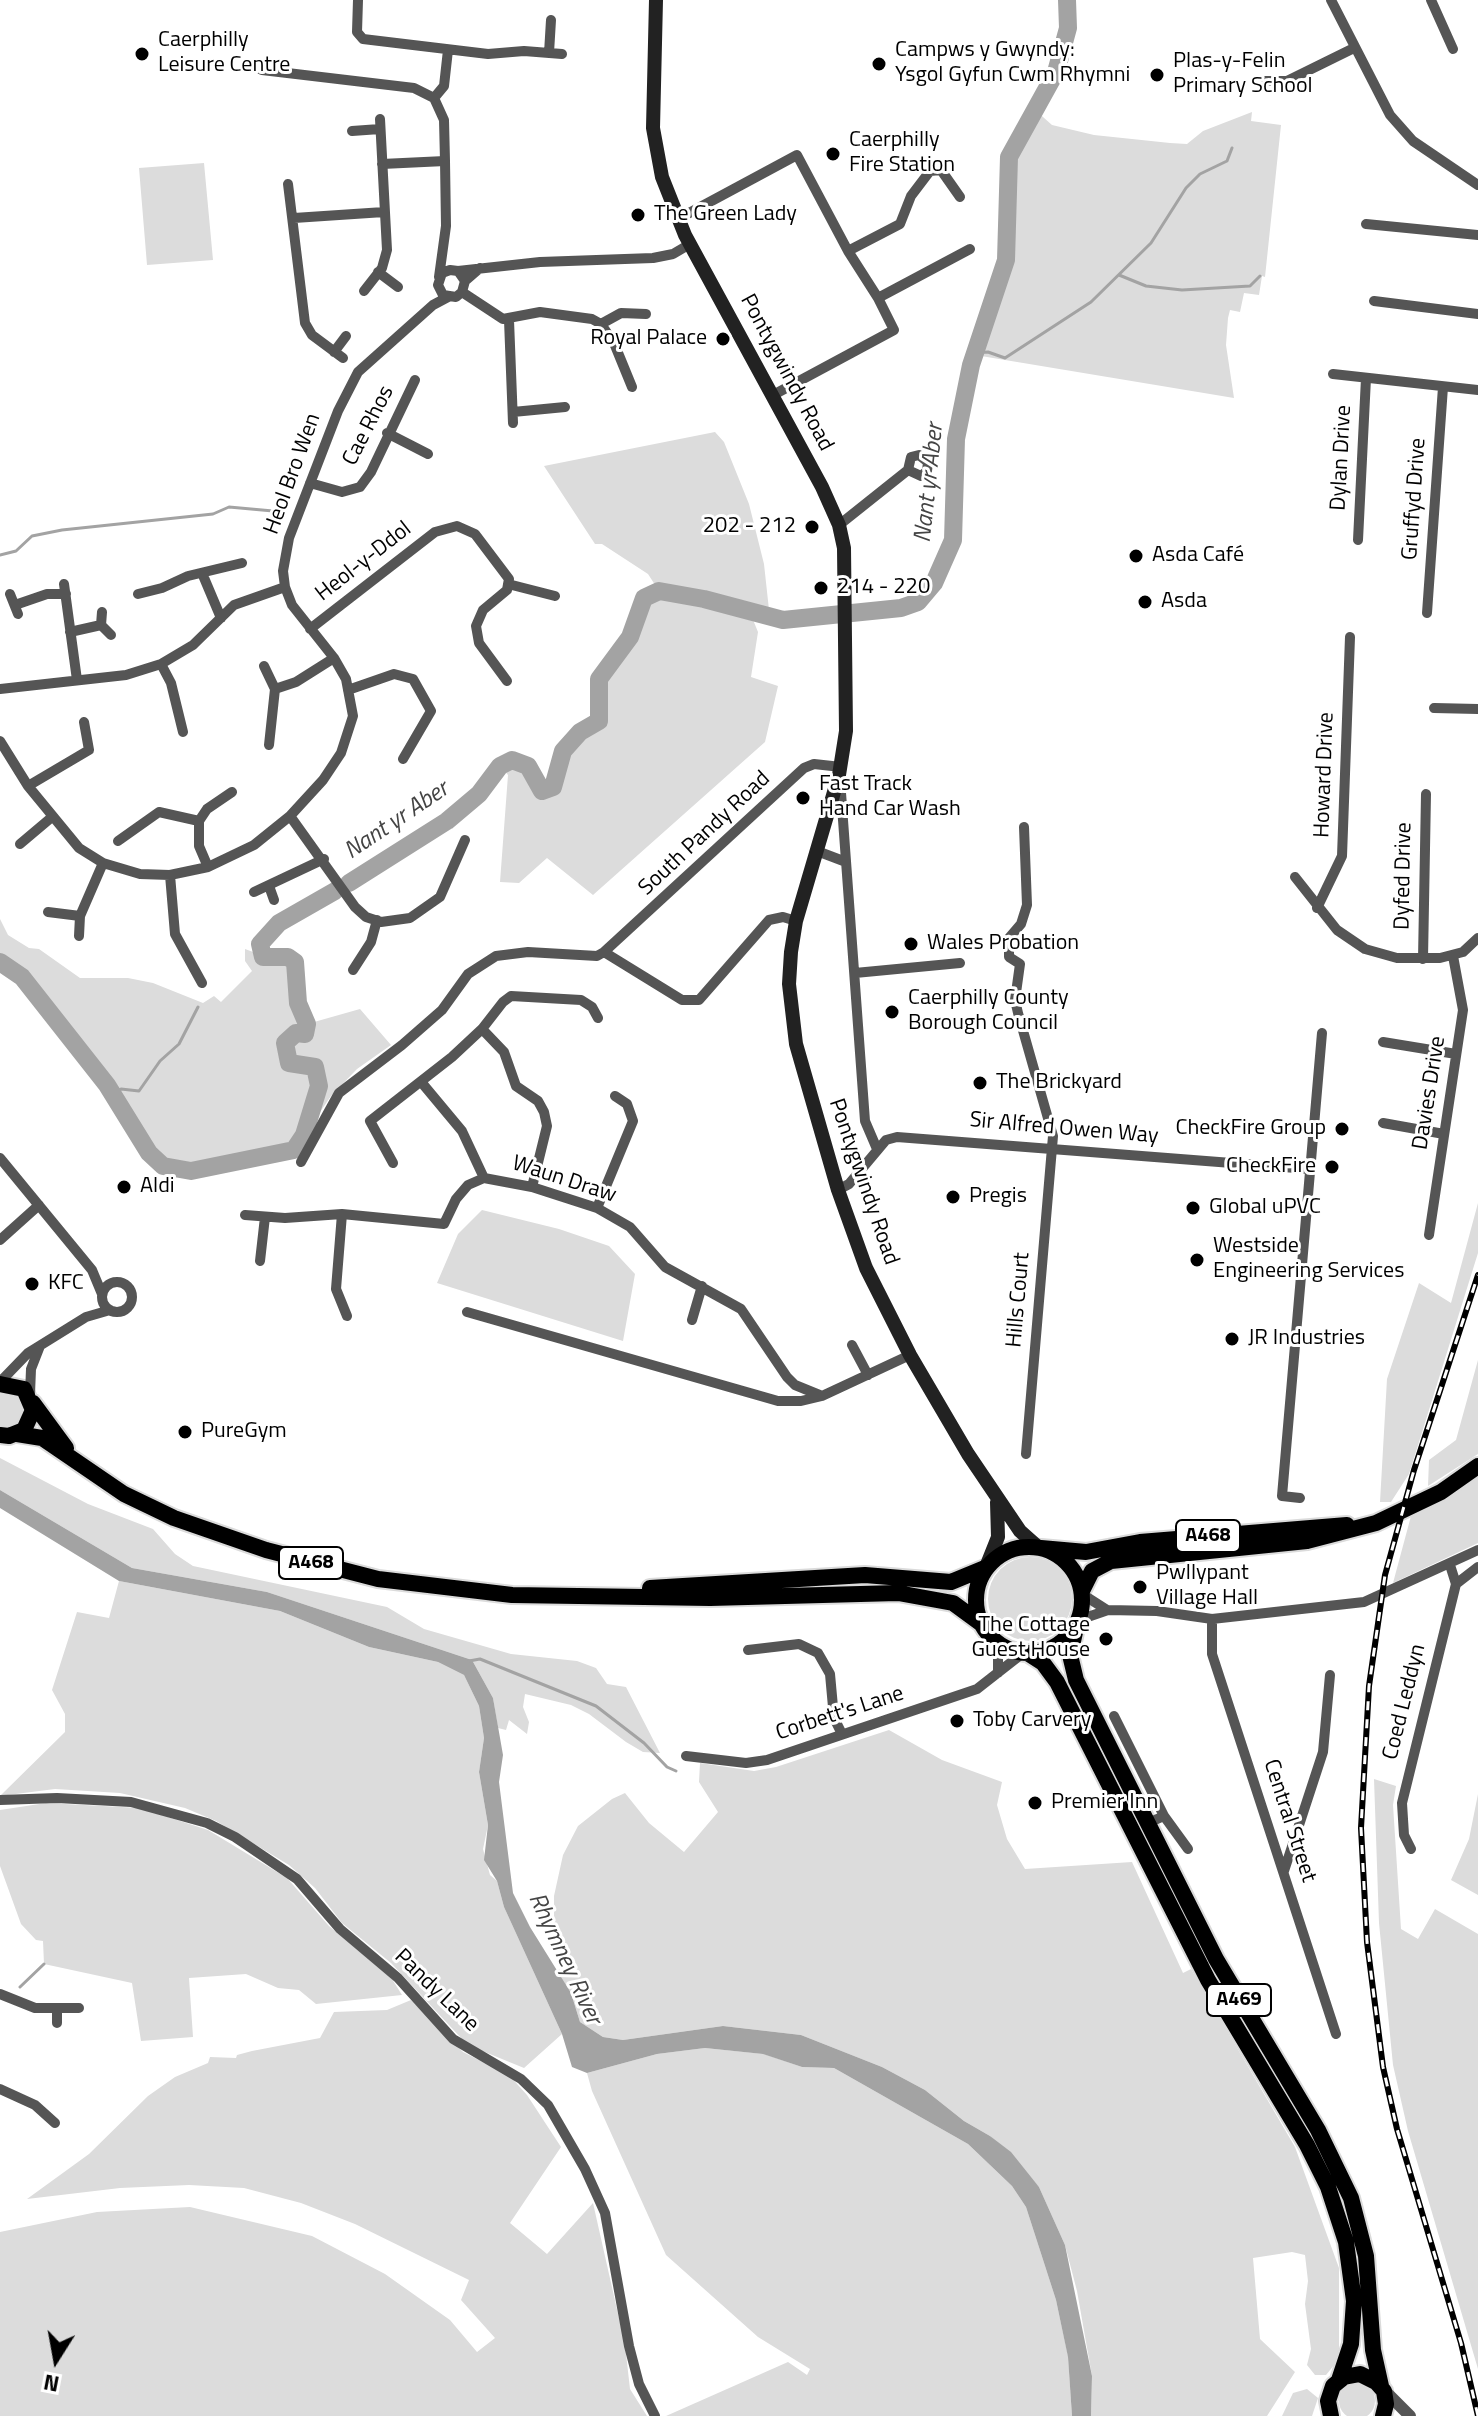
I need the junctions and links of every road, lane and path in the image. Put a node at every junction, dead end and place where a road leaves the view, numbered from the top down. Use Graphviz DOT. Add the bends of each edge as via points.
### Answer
graph roads {
  1 [pos="358,0"];
  2 [pos="656,0"];
  3 [pos="1331,0"];
  4 [pos="1431,0"];
  5 [pos="551,20"];
  6 [pos="1354,48"];
  7 [pos="1453,49"];
  8 [pos="448,50"];
  9 [pos="549,53"];
  10 [pos="562,54"];
  11 [pos="252,65"];
  12 [pos="1261,81"];
  13 [pos="434,98"];
  14 [pos="352,131"];
  15 [pos="445,161"];
  16 [pos="382,164"];
  17 [pos="288,184"];
  18 [pos="1478,185"];
  19 [pos="960,197"];
  20 [pos="384,212"];
  21 [pos="294,218"];
  22 [pos="678,219"];
  23 [pos="1366,224"];
  24 [pos="1478,235"];
  25 [pos="690,244"];
  26 [pos="444,246"];
  27 [pos="970,249"];
  28 [pos="848,251"];
  29 [pos="378,272"];
  30 [pos="459,279"];
  31 [pos="438,281"];
  32 [pos="398,287"];
  33 [pos="364,291"];
  34 [pos="448,297"];
  35 [pos="878,298"];
  36 [pos="1374,301"];
  37 [pos="433,305"];
  38 [pos="646,314"];
  39 [pos="1478,314"];
  40 [pos="509,320"];
  41 [pos="601,324"];
  42 [pos="346,336"];
  43 [pos="1333,374"];
  44 [pos="1366,378"];
  45 [pos="415,380"];
  46 [pos="632,387"];
  47 [pos="1443,387"];
  48 [pos="1478,390"];
  49 [pos="775,394"];
  50 [pos="565,407"];
  51 [pos="387,433"];
  52 [pos="428,454"];
  53 [pos="908,470"];
  54 [pos="310,483"];
  55 [pos="839,525"];
  56 [pos="1358,540"];
  57 [pos="242,563"];
  58 [pos="202,573"];
  59 [pos="508,584"];
  60 [pos="285,587"];
  61 [pos="10,594"];
  62 [pos="138,594"];
  63 [pos="555,596"];
  64 [pos="102,612"];
  65 [pos="1427,613"];
  66 [pos="221,618"];
  67 [pos="101,625"];
  68 [pos="310,629"];
  69 [pos="70,632"];
  70 [pos="111,635"];
  71 [pos="1350,637"];
  72 [pos="334,658"];
  73 [pos="161,664"];
  74 [pos="264,666"];
  75 [pos="77,680"];
  76 [pos="507,681"];
  77 [pos="0,689"];
  78 [pos="275,689"];
  79 [pos="348,690"];
  80 [pos="1434,708"];
  81 [pos="1478,709"];
  82 [pos="84,722"];
  83 [pos="183,732"];
  84 [pos="0,741"];
  85 [pos="269,745"];
  86 [pos="3,755"];
  87 [pos="403,759"];
  88 [pos="840,771"];
  89 [pos="28,786"];
  90 [pos="232,792"];
  91 [pos="1426,794"];
  92 [pos="290,816"];
  93 [pos="52,817"];
  94 [pos="199,821"];
  95 [pos="1024,827"];
  96 [pos="465,840"];
  97 [pos="118,841"];
  98 [pos="20,844"];
  99 [pos="817,851"];
  100 [pos="324,859"];
  101 [pos="846,862"];
  102 [pos="103,863"];
  103 [pos="208,867"];
  104 [pos="170,875"];
  105 [pos="1295,877"];
  106 [pos="269,886"];
  107 [pos="254,892"];
  108 [pos="274,900"];
  109 [pos="1317,908"];
  110 [pos="48,912"];
  111 [pos="80,916"];
  112 [pos="377,920"];
  113 [pos="796,921"];
  114 [pos="79,936"];
  115 [pos="1478,938"];
  116 [pos="604,952"];
  117 [pos="1453,956"];
  118 [pos="1423,959"];
  119 [pos="960,963"];
  120 [pos="353,970"];
  121 [pos="855,973"];
  122 [pos="202,983"];
  123 [pos="598,1018"];
  124 [pos="482,1029"];
  125 [pos="1322,1033"];
  126 [pos="1383,1042"];
  127 [pos="1456,1054"];
  128 [pos="422,1083"];
  129 [pos="615,1096"];
  130 [pos="1383,1123"];
  131 [pos="1444,1134"];
  132 [pos="877,1149"];
  133 [pos="1051,1150"];
  134 [pos="0,1158"];
  135 [pos="301,1162"];
  136 [pos="393,1163"];
  137 [pos="1309,1169"];
  138 [pos="484,1178"];
  139 [pos="532,1187"];
  140 [pos="838,1190"];
  141 [pos="39,1205"];
  142 [pos="597,1208"];
  143 [pos="342,1214"];
  144 [pos="245,1215"];
  145 [pos="265,1217"];
  146 [pos="1429,1235"];
  147 [pos="0,1240"];
  148 [pos="260,1261"];
  149 [pos="92,1270"];
  150 [pos="114,1282"];
  151 [pos="702,1286"];
  152 [pos="102,1295"];
  153 [pos="110,1310"];
  154 [pos="467,1312"];
  155 [pos="347,1316"];
  156 [pos="86,1317"];
  157 [pos="692,1320"];
  158 [pos="852,1345"];
  159 [pos="40,1346"];
  160 [pos="910,1355"];
  161 [pos="868,1375"];
  162 [pos="0,1383"];
  163 [pos="822,1396"];
  164 [pos="31,1399"];
  165 [pos="9,1434"];
  166 [pos="1026,1454"];
  167 [pos="72,1456"];
  168 [pos="1478,1466"];
  169 [pos="1300,1498"];
  170 [pos="997,1500"];
  171 [pos="1376,1523"];
  172 [pos="1039,1547"];
  173 [pos="1478,1550"];
  174 [pos="1450,1565"];
  175 [pos="1478,1567"];
  176 [pos="986,1568"];
  177 [pos="1456,1584"];
  178 [pos="1082,1592"];
  179 [pos="573,1595"];
  180 [pos="1108,1610"];
  181 [pos="1212,1619"];
  182 [pos="1078,1621"];
  183 [pos="983,1625"];
  184 [pos="998,1642"];
  185 [pos="748,1650"];
  186 [pos="1026,1654"];
  187 [pos="998,1673"];
  188 [pos="1330,1675"];
  189 [pos="1114,1716"];
  190 [pos="842,1734"];
  191 [pos="686,1756"];
  192 [pos="0,1800"];
  193 [pos="1164,1816"];
  194 [pos="1148,1823"];
  195 [pos="1188,1849"];
  196 [pos="1411,1849"];
  197 [pos="1284,1871"];
  198 [pos="0,1994"];
  199 [pos="79,2008"];
  200 [pos="57,2009"];
  201 [pos="57,2023"];
  202 [pos="1336,2034"];
  203 [pos="0,2089"];
  204 [pos="55,2123"];
  205 [pos="1339,2380"];
  206 [pos="1381,2386"];
  207 [pos="1328,2412"];
  208 [pos="655,2416"];
  209 [pos="1383,2416"];
  210 [pos="1410,2416"];
  1 -- 8 [label="street" via="357,32 363,39"];
  2 -- 22 [label="main road, Pontygwindy Road" via="653,128 662,177"];
  3 -- 6 [label="street"];
  4 -- 7 [label="street"];
  5 -- 9 [label="street"];
  6 -- 12 [label="street" via="1287,81"];
  6 -- 18 [label="street" via="1402,130"];
  8 -- 9 [label="street"];
  8 -- 13 [label="street" via="444,86"];
  9 -- 10 [label="street"];
  11 -- 13 [label="street" via="414,88"];
  13 -- 15 [label="street" via="444,120"];
  14 -- 16 [label="street" via="380,124"];
  15 -- 16 [label="street"];
  15 -- 26 [label="street"];
  16 -- 20 [label="street"];
  17 -- 21 [label="street"];
  19 -- 28 [label="street" via="941,170 930,171 911,196 900,224"];
  20 -- 21 [label="street"];
  20 -- 29 [label="street" via="387,250"];
  21 -- 42 [label="street" via="305,323 338,355"];
  22 -- 25 [label="main road, Pontygwindy Road"];
  22 -- 28 [label="street" via="797,155"];
  23 -- 24 [label="street"];
  25 -- 30 [label="street, Heol Bro Wen" via="653,258 482,267"];
  25 -- 49 [label="main road, Pontygwindy Road"];
  26 -- 30 [label="street"];
  26 -- 31 [label="street"];
  27 -- 35 [label="street"];
  28 -- 35 [label="street"];
  29 -- 32 [label="street"];
  29 -- 33 [label="street"];
  30 -- 31 [label="street, Heol Bro Wen"];
  30 -- 34 [label="street, Heol Bro Wen"];
  30 -- 40 [label="street" via="482,308"];
  31 -- 34 [label="street"];
  31 -- 37 [label="street"];
  34 -- 37 [label="street, Heol Bro Wen"];
  35 -- 49 [label="street" via="894,330"];
  36 -- 39 [label="street"];
  37 -- 54 [label="street, Heol Bro Wen" via="358,372"];
  38 -- 41 [label="street" via="621,313"];
  40 -- 41 [label="street" via="540,312"];
  40 -- 50 [label="street" via="513,418"];
  41 -- 46 [label="street"];
  43 -- 44 [label="street"];
  44 -- 47 [label="street"];
  44 -- 56 [label="street, Dylan Drive"];
  45 -- 51 [label="street, Cae Rhos"];
  47 -- 48 [label="street"];
  47 -- 65 [label="street, Gruffyd Drive"];
  49 -- 55 [label="main road, Pontygwindy Road"];
  51 -- 52 [label="street"];
  51 -- 54 [label="street, Cae Rhos" via="360,487 342,492"];
  53 -- 55 [label="street"];
  54 -- 60 [label="street, Heol Bro Wen" via="284,555"];
  55 -- 88 [label="main road, Pontygwindy Road" via="847,695"];
  57 -- 58 [label="street"];
  58 -- 62 [label="street"];
  58 -- 66 [label="street"];
  59 -- 63 [label="street"];
  59 -- 68 [label="street, Heol-y-Ddol" via="507,574 475,534 445,527"];
  59 -- 76 [label="street" via="503,595 483,610 476,626 479,643"];
  60 -- 66 [label="street" via="252,596"];
  60 -- 68 [label="street"];
  61 -- 69 [label="street" via="17,610 65,589"];
  64 -- 67 [label="street"];
  66 -- 73 [label="street" via="193,645"];
  67 -- 69 [label="street"];
  67 -- 70 [label="street"];
  68 -- 72 [label="street"];
  69 -- 75 [label="street"];
  71 -- 109 [label="street, Howard Drive" via="1342,856"];
  72 -- 78 [label="street"];
  72 -- 79 [label="street"];
  73 -- 75 [label="street" via="126,675"];
  73 -- 83 [label="street"];
  74 -- 78 [label="street"];
  75 -- 77 [label="street"];
  78 -- 85 [label="street"];
  79 -- 87 [label="street" via="394,674 413,679 431,711"];
  79 -- 92 [label="street" via="353,716 341,753"];
  80 -- 81 [label="street"];
  82 -- 89 [label="street" via="89,750"];
  84 -- 86 [label="street"];
  86 -- 89 [label="street"];
  88 -- 99 [label="main road, Pontygwindy Road"];
  88 -- 101 [label="street, Pontygwindy Road"];
  88 -- 116 [label="street, South Pandy Road" via="814,764 804,768"];
  89 -- 93 [label="street"];
  90 -- 94 [label="street"];
  91 -- 118 [label="street, Dyfed Drive"];
  92 -- 100 [label="street"];
  92 -- 103 [label="street" via="254,845"];
  93 -- 98 [label="street"];
  93 -- 102 [label="street" via="79,848"];
  94 -- 97 [label="street" via="159,812"];
  94 -- 103 [label="street" via="199,846"];
  95 -- 133 [label="street, Hills Court" via="1027,905 1009,938 1009,957 1020,964 1015,1000 1051,1123"];
  96 -- 112 [label="street" via="440,897 410,918 394,923"];
  99 -- 101 [label="street"];
  99 -- 113 [label="main road, Pontygwindy Road"];
  100 -- 106 [label="street"];
  100 -- 112 [label="street" via="355,907"];
  101 -- 121 [label="street, Pontygwindy Road"];
  102 -- 104 [label="street" via="140,874"];
  102 -- 111 [label="street"];
  103 -- 104 [label="street"];
  104 -- 122 [label="street" via="175,934"];
  105 -- 109 [label="street"];
  106 -- 107 [label="street"];
  106 -- 108 [label="street"];
  109 -- 118 [label="street" via="1365,949"];
  110 -- 111 [label="street"];
  111 -- 114 [label="street"];
  112 -- 120 [label="street" via="368,950"];
  113 -- 116 [label="street" via="769,920 699,1000 682,1000"];
  113 -- 140 [label="main road, Pontygwindy Road" via="789,984 793,1027"];
  115 -- 117 [label="street"];
  116 -- 135 [label="street" via="496,956 468,974 442,1010 339,1093"];
  117 -- 118 [label="street"];
  117 -- 127 [label="street, Davies Drive" via="1463,1010"];
  119 -- 121 [label="street"];
  121 -- 132 [label="street, Pontygwindy Road" via="865,1121"];
  123 -- 124 [label="street" via="581,1000 511,996"];
  124 -- 128 [label="street"];
  124 -- 139 [label="street" via="504,1052 516,1086 544,1112 547,1126"];
  125 -- 137 [label="street"];
  126 -- 127 [label="street"];
  127 -- 131 [label="street, Davies Drive"];
  128 -- 136 [label="street" via="370,1121"];
  128 -- 138 [label="street" via="462,1131"];
  129 -- 142 [label="street" via="627,1104 633,1121"];
  130 -- 131 [label="street"];
  131 -- 146 [label="street, Davies Drive"];
  132 -- 133 [label="street, Sir Alfred Owen Way" via="897,1137"];
  132 -- 140 [label="street"];
  133 -- 137 [label="street, Sir Alfred Owen Way"];
  133 -- 166 [label="street, Hills Court"];
  134 -- 141 [label="street"];
  137 -- 169 [label="street" via="1282,1496"];
  138 -- 139 [label="street, Waun Draw"];
  138 -- 143 [label="street, Waun Draw" via="462,1192 444,1224"];
  139 -- 142 [label="street, Waun Draw"];
  140 -- 160 [label="main road, Pontygwindy Road" via="866,1268"];
  141 -- 147 [label="street"];
  141 -- 149 [label="street"];
  142 -- 151 [label="street, Waun Draw" via="630,1227 665,1267"];
  143 -- 145 [label="street, Waun Draw"];
  143 -- 155 [label="street" via="336,1289"];
  144 -- 145 [label="street, Waun Draw"];
  145 -- 148 [label="street"];
  149 -- 150 [label="street"];
  149 -- 152 [label="street"];
  150 -- 152 [label="street"];
  150 -- 153 [label="street" via="128,1286 132,1300 123,1310"];
  151 -- 157 [label="street"];
  151 -- 163 [label="street, Waun Draw" via="741,1309 795,1385"];
  152 -- 153 [label="street"];
  152 -- 156 [label="street"];
  153 -- 156 [label="street"];
  154 -- 163 [label="street" via="744,1393 778,1401"];
  156 -- 159 [label="street"];
  158 -- 161 [label="street"];
  159 -- 162 [label="street"];
  159 -- 164 [label="street" via="31,1369"];
  160 -- 161 [label="street"];
  160 -- 170 [label="main road, Pontygwindy Road"];
  161 -- 163 [label="street"];
  162 -- 164 [label="main road" via="16,1384"];
  164 -- 165 [label="main road" via="29,1424"];
  164 -- 167 [label="main road, A468"];
  165 -- 167 [label="main road, A468" via="42,1438"];
  167 -- 179 [label="main road, A468" via="141,1503 289,1556 442,1589"];
  168 -- 171 [label="main road, A468" via="1441,1492"];
  170 -- 172 [label="main road, Pontygwindy Road"];
  170 -- 176 [label="main road" via="998,1537"];
  171 -- 172 [label="main road, A468" via="1140,1542 1086,1552"];
  171 -- 178 [label="main road, A468" via="1307,1541 1111,1561 1092,1571"];
  172 -- 176 [label="main road" via="1011,1550"];
  172 -- 178 [label="main road" via="1072,1569"];
  173 -- 174 [label="street"];
  174 -- 177 [label="street"];
  174 -- 181 [label="street" via="1364,1602"];
  175 -- 177 [label="street"];
  176 -- 179 [label="main road, A468" via="951,1582 865,1575"];
  176 -- 183 [label="main road" via="976,1592"];
  177 -- 196 [label="street, Coed Leddyn" via="1402,1803 1404,1835"];
  178 -- 180 [label="street"];
  178 -- 182 [label="main road"];
  179 -- 183 [label="main road, A468" via="898,1593 953,1603"];
  180 -- 181 [label="street"];
  180 -- 182 [label="street"];
  181 -- 197 [label="street, Central Street" via="1212,1654"];
  182 -- 186 [label="main road" via="1052,1647"];
  182 -- 194 [label="main road, A469" via="1070,1655 1073,1673"];
  183 -- 184 [label="main road"];
  184 -- 186 [label="main road"];
  184 -- 187 [label="street"];
  185 -- 190 [label="street" via="799,1644 818,1653 830,1674 834,1718"];
  186 -- 187 [label="street, Corbett's Lane"];
  186 -- 205 [label="main road, A469" via="1041,1661 1057,1682 1208,1980 1328,2187 1348,2252 1354,2301 1351,2344"];
  187 -- 190 [label="street, Corbett's Lane" via="977,1689"];
  188 -- 197 [label="street" via="1323,1752"];
  189 -- 193 [label="street"];
  190 -- 191 [label="street, Corbett's Lane" via="746,1763"];
  192 -- 208 [label="street, Pandy Lane" via="131,1802 207,1823 235,1837 297,1879 340,1929 398,1978 453,2039 521,2079 548,2105 605,2213 629,2346"];
  193 -- 194 [label="street"];
  193 -- 195 [label="street"];
  194 -- 206 [label="main road, A469" via="1216,1959 1318,2130 1351,2198 1366,2256"];
  197 -- 202 [label="street, Central Street"];
  198 -- 200 [label="street" via="35,2008"];
  199 -- 200 [label="street"];
  200 -- 201 [label="street"];
  203 -- 204 [label="street" via="35,2105"];
  205 -- 206 [label="main road" via="1360,2374"];
  205 -- 207 [label="main road, A469" via="1331,2390"];
  206 -- 209 [label="main road, A469"];
  206 -- 210 [label="street"];
}
